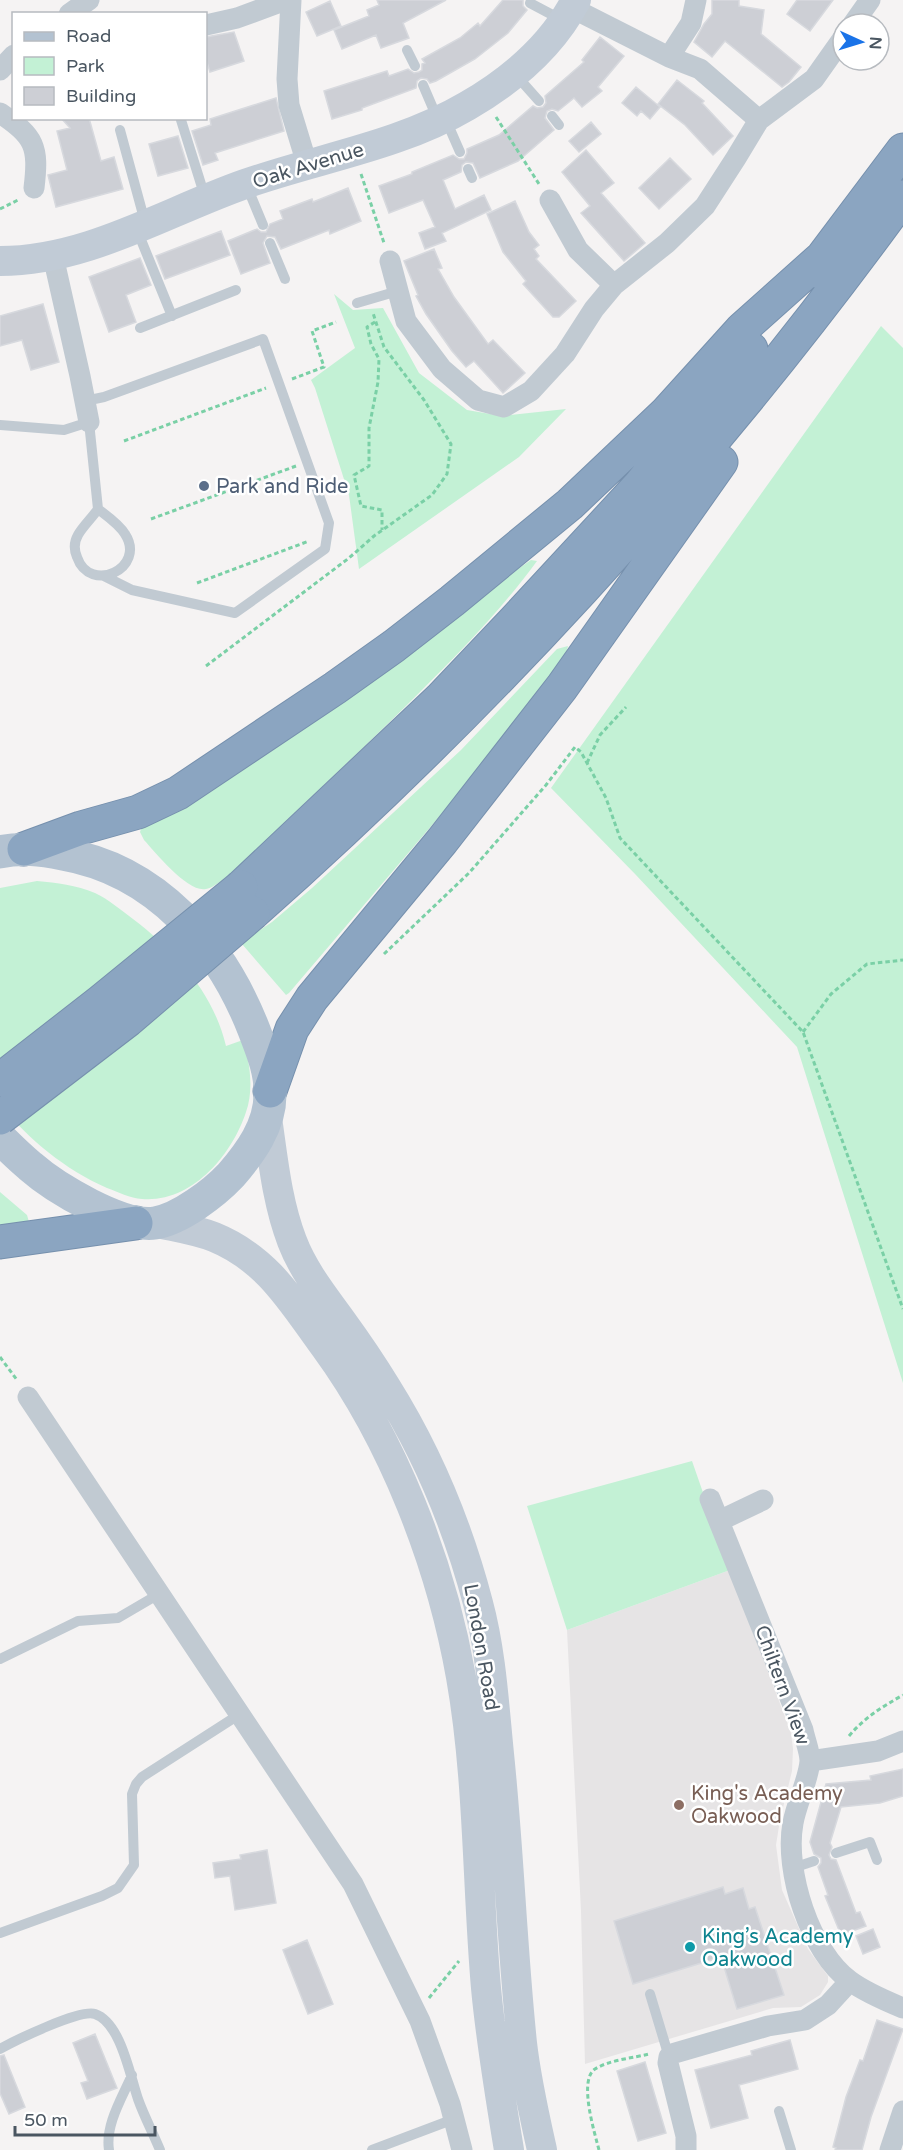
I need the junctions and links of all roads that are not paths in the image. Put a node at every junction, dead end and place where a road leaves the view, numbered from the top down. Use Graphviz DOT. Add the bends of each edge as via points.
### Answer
graph roads {
  1 [pos="286,0"];
  2 [pos="291,0"];
  3 [pos="696,0"];
  4 [pos="530,3"];
  5 [pos="570,10"];
  6 [pos="207,25"];
  7 [pos="407,50"];
  8 [pos="831,55"];
  9 [pos="12,57"];
  10 [pos="669,57"];
  11 [pos="415,66"];
  12 [pos="0,70"];
  13 [pos="514,74"];
  14 [pos="423,86"];
  15 [pos="539,101"];
  16 [pos="0,113"];
  17 [pos="441,119"];
  18 [pos="181,120"];
  19 [pos="759,120"];
  20 [pos="120,130"];
  21 [pos="903,150"];
  22 [pos="460,152"];
  23 [pos="308,164"];
  24 [pos="246,184"];
  25 [pos="34,188"];
  26 [pos="903,197"];
  27 [pos="206,200"];
  28 [pos="550,200"];
  29 [pos="263,225"];
  30 [pos="141,226"];
  31 [pos="270,243"];
  32 [pos="826,254"];
  33 [pos="53,256"];
  34 [pos="0,261"];
  35 [pos="390,261"];
  36 [pos="285,279"];
  37 [pos="614,285"];
  38 [pos="236,290"];
  39 [pos="398,291"];
  40 [pos="363,302"];
  41 [pos="172,316"];
  42 [pos="140,328"];
  43 [pos="778,362"];
  44 [pos="85,401"];
  45 [pos="88,422"];
  46 [pos="0,425"];
  47 [pos="98,510"];
  48 [pos="104,576"];
  49 [pos="7,851"];
  50 [pos="247,900"];
  51 [pos="0,1080"];
  52 [pos="269,1104"];
  53 [pos="0,1118"];
  54 [pos="0,1138"];
  55 [pos="147,1223"];
  56 [pos="0,1242"];
  57 [pos="28,1397"];
  58 [pos="710,1499"];
  59 [pos="764,1500"];
  60 [pos="719,1521"];
  61 [pos="159,1594"];
  62 [pos="0,1659"];
  63 [pos="240,1714"];
  64 [pos="903,1741"];
  65 [pos="810,1761"];
  66 [pos="836,1853"];
  67 [pos="877,1860"];
  68 [pos="814,1861"];
  69 [pos="793,1868"];
  70 [pos="0,1931"];
  71 [pos="850,1981"];
  72 [pos="650,1994"];
  73 [pos="903,2008"];
  74 [pos="0,2049"];
  75 [pos="669,2057"];
  76 [pos="132,2075"];
  77 [pos="779,2111"];
  78 [pos="903,2111"];
  79 [pos="454,2119"];
  80 [pos="109,2150"];
  81 [pos="160,2150"];
  82 [pos="372,2150"];
  83 [pos="462,2150"];
  84 [pos="509,2150"];
  85 [pos="542,2150"];
  86 [pos="686,2150"];
  87 [pos="791,2150"];
  88 [pos="890,2150"];
  1 -- 6 [label="street"];
  2 -- 23 [label="street" via="289,105"];
  3 -- 10 [label="street" via="691,23"];
  4 -- 5 [label="lane"];
  5 -- 10 [label="street"];
  5 -- 13 [label="main road, Oak Avenue" via="554,37"];
  7 -- 11 [label="lane"];
  8 -- 19 [label="street" via="814,79"];
  9 -- 12 [label="street"];
  10 -- 19 [label="street" via="700,69"];
  13 -- 15 [label="lane"];
  13 -- 17 [label="main road, Oak Avenue"];
  14 -- 17 [label="lane"];
  16 -- 25 [label="street" via="27,133 37,164"];
  17 -- 22 [label="lane"];
  17 -- 23 [label="main road, Oak Avenue" via="378,144"];
  18 -- 27 [label="lane"];
  19 -- 37 [label="street" via="705,206 667,243"];
  20 -- 30 [label="lane"];
  21 -- 32 [label="highway"];
  23 -- 24 [label="main road, Oak Avenue"];
  24 -- 27 [label="main road, Oak Avenue"];
  24 -- 29 [label="lane"];
  26 -- 43 [label="highway"];
  27 -- 30 [label="main road, Oak Avenue"];
  28 -- 37 [label="street" via="578,250"];
  30 -- 33 [label="main road, Oak Avenue"];
  30 -- 41 [label="lane"];
  31 -- 36 [label="lane"];
  32 -- 49 [label="highway" via="742,329 666,412 570,504 394,646 178,793 138,813"];
  32 -- 50 [label="highway" via="640,485 580,552"];
  33 -- 34 [label="main road, Oak Avenue"];
  33 -- 44 [label="street"];
  35 -- 39 [label="street"];
  37 -- 39 [label="street" via="565,354 531,391 504,407 478,400 442,369 406,321"];
  38 -- 41 [label="lane"];
  39 -- 40 [label="lane"];
  41 -- 42 [label="lane"];
  43 -- 50 [label="highway" via="685,477 532,645 413,766"];
  43 -- 52 [label="highway" via="728,453 562,687 300,1016 285,1047"];
  44 -- 45 [label="street"];
  44 -- 48 [label="lane" via="104,398 263,339 329,523 325,549 235,613 132,590"];
  45 -- 46 [label="lane" via="64,430"];
  45 -- 47 [label="lane"];
  47 -- 48 [label="lane" via="78,535 75,553 84,569"];
  47 -- 48 [label="lane" via="124,531 130,548 118,572"];
  49 -- 52 [label="main road" via="70,855 100,864 151,890 194,928 243,1004 262,1051"];
  50 -- 51 [label="highway, bridge" via="100,1002"];
  50 -- 53 [label="highway, bridge" via="128,1020"];
  52 -- 55 [label="main road" via="253,1145 227,1179 181,1213"];
  52 -- 85 [label="main road, London Road" via="279,1197 292,1241 310,1278 388,1389 416,1439 440,1489 479,1605 503,1791 522,2044"];
  54 -- 55 [label="main road" via="31,1167 68,1193 109,1213"];
  55 -- 56 [label="highway"];
  55 -- 84 [label="main road, London Road" via="195,1231 229,1244 271,1275 352,1386 417,1517 449,1617 461,1678 473,1774 486,1989"];
  57 -- 61 [label="street"];
  58 -- 60 [label="street, Chiltern View"];
  59 -- 60 [label="street"];
  60 -- 65 [label="street, Chiltern View" via="803,1730"];
  61 -- 62 [label="lane" via="118,1618 78,1621"];
  61 -- 63 [label="street"];
  63 -- 70 [label="lane" via="136,1784 132,1794 134,1865 118,1888"];
  63 -- 79 [label="street" via="352,1884 428,2041"];
  64 -- 65 [label="street" via="878,1751"];
  65 -- 69 [label="street, Chiltern View" via="792,1825"];
  66 -- 67 [label="lane" via="870,1842"];
  68 -- 69 [label="lane"];
  69 -- 71 [label="street, Chiltern View" via="794,1883 815,1936"];
  71 -- 73 [label="street, Chiltern View"];
  71 -- 75 [label="street" via="828,2005 805,2020 768,2026"];
  72 -- 75 [label="lane"];
  74 -- 76 [label="lane" via="78,2014 94,2014 108,2023"];
  75 -- 86 [label="street"];
  76 -- 80 [label="lane" via="116,2111"];
  76 -- 81 [label="lane" via="137,2097"];
  77 -- 87 [label="lane"];
  78 -- 88 [label="street"];
  79 -- 82 [label="lane"];
  79 -- 83 [label="street"];
}
